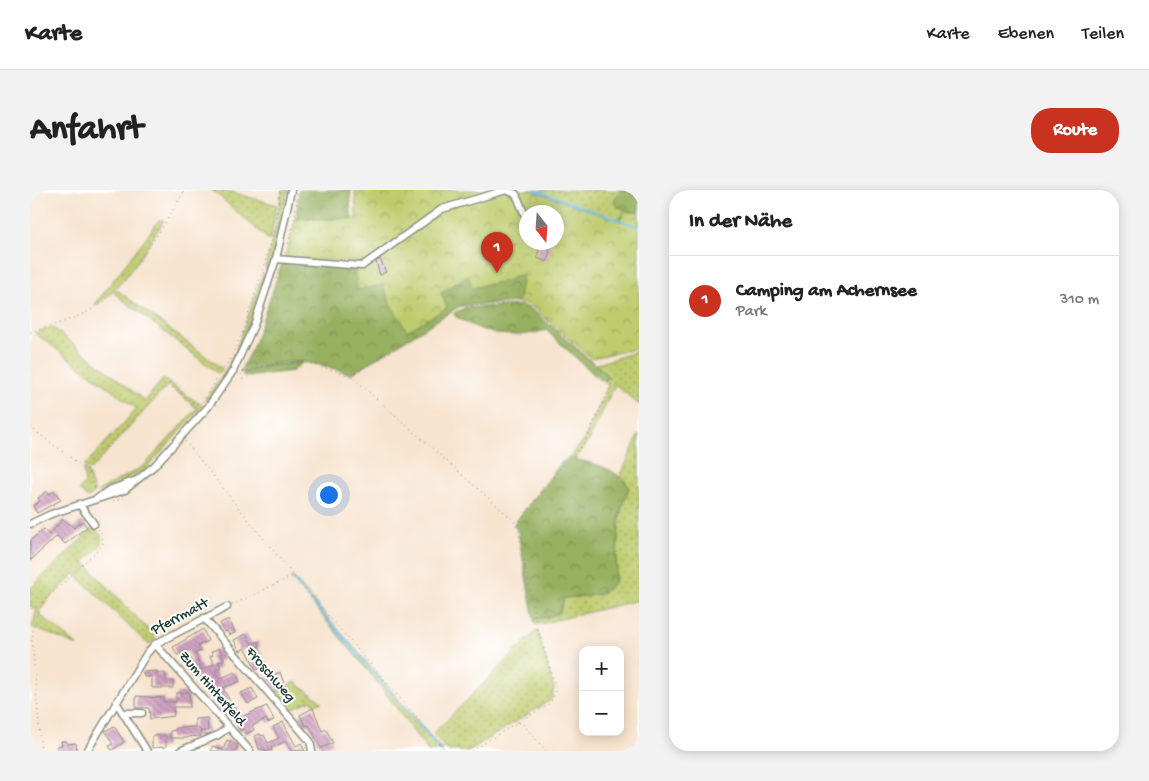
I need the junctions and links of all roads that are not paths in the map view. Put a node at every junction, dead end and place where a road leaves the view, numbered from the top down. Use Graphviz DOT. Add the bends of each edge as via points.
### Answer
graph roads {
  1 [pos="291,190"];
  2 [pos="520,205"];
  3 [pos="279,260"];
  4 [pos="79,504"];
  5 [pos="30,524"];
  6 [pos="94,524"];
  7 [pos="227,607"];
  8 [pos="204,618"];
  9 [pos="155,644"];
  10 [pos="116,702"];
  11 [pos="142,713"];
  12 [pos="123,714"];
  13 [pos="229,727"];
  14 [pos="87,751"];
  15 [pos="147,751"];
  16 [pos="180,751"];
  17 [pos="250,751"];
  18 [pos="312,751"];
  1 -- 3 [label="street"];
  2 -- 3 [label="street" via="516,194 506,190 442,209 362,266"];
  3 -- 4 [label="street" via="233,371 208,407 138,480"];
  4 -- 5 [label="street"];
  4 -- 6 [label="street"];
  7 -- 8 [label="street, Pferrmatt"];
  8 -- 9 [label="street, Pferrmatt"];
  8 -- 18 [label="street, Froschweg" via="310,741"];
  9 -- 10 [label="street, Pferrmatt"];
  9 -- 13 [label="street, Zum Hinterfeld"];
  10 -- 12 [label="street"];
  10 -- 14 [label="street, Pferrmatt"];
  11 -- 12 [label="street"];
  12 -- 15 [label="street"];
  13 -- 16 [label="street"];
  13 -- 17 [label="street, Zum Hinterfeld"];
}
